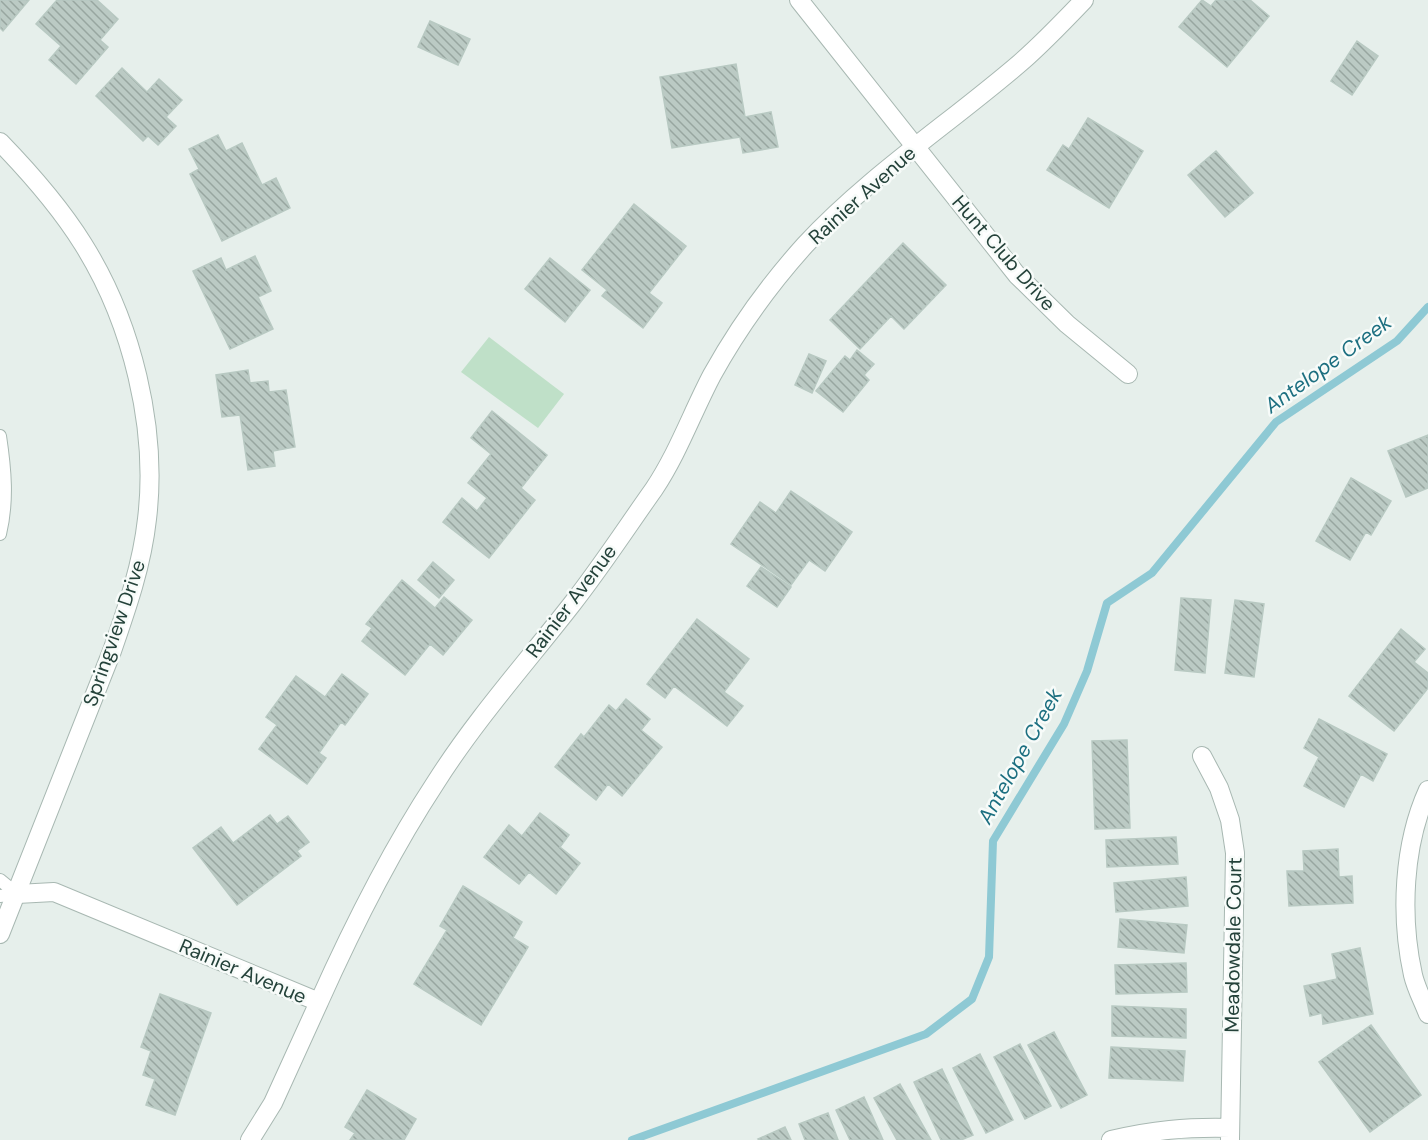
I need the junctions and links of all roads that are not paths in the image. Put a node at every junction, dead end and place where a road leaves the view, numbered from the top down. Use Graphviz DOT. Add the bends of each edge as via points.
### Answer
graph roads {
  1 [pos="799,0"];
  2 [pos="1084,0"];
  3 [pos="0,142"];
  4 [pos="916,147"];
  5 [pos="1128,374"];
  6 [pos="0,436"];
  7 [pos="0,534"];
  8 [pos="1202,756"];
  9 [pos="1428,790"];
  10 [pos="0,880"];
  11 [pos="9,895"];
  12 [pos="0,934"];
  13 [pos="319,1002"];
  14 [pos="1428,1014"];
  15 [pos="1230,1134"];
  16 [pos="250,1140"];
  17 [pos="1111,1140"];
  1 -- 4 [label="street, Hunt Club Drive"];
  2 -- 4 [label="street, Rainier Avenue" via="1019,64"];
  3 -- 11 [label="street, Springview Drive" via="61,213 105,284 136,371 147,427 150,477 140,562 128,603"];
  4 -- 5 [label="street, Hunt Club Drive" via="1017,275 1067,324"];
  4 -- 13 [label="street, Rainier Avenue" via="850,200 748,315 657,485 573,603 467,736 430,791 383,869"];
  6 -- 7 [label="lane" via="5,474"];
  8 -- 15 [label="street, Meadowdale Court" via="1230,820 1235,853"];
  9 -- 14 [label="street" via="1411,843 1407,934 1413,977"];
  10 -- 11 [label="lane"];
  11 -- 12 [label="street, Springview Drive"];
  11 -- 13 [label="street, Rainier Avenue" via="54,892"];
  13 -- 16 [label="street" via="273,1103"];
  15 -- 17 [label="street" via="1167,1129"];
}
